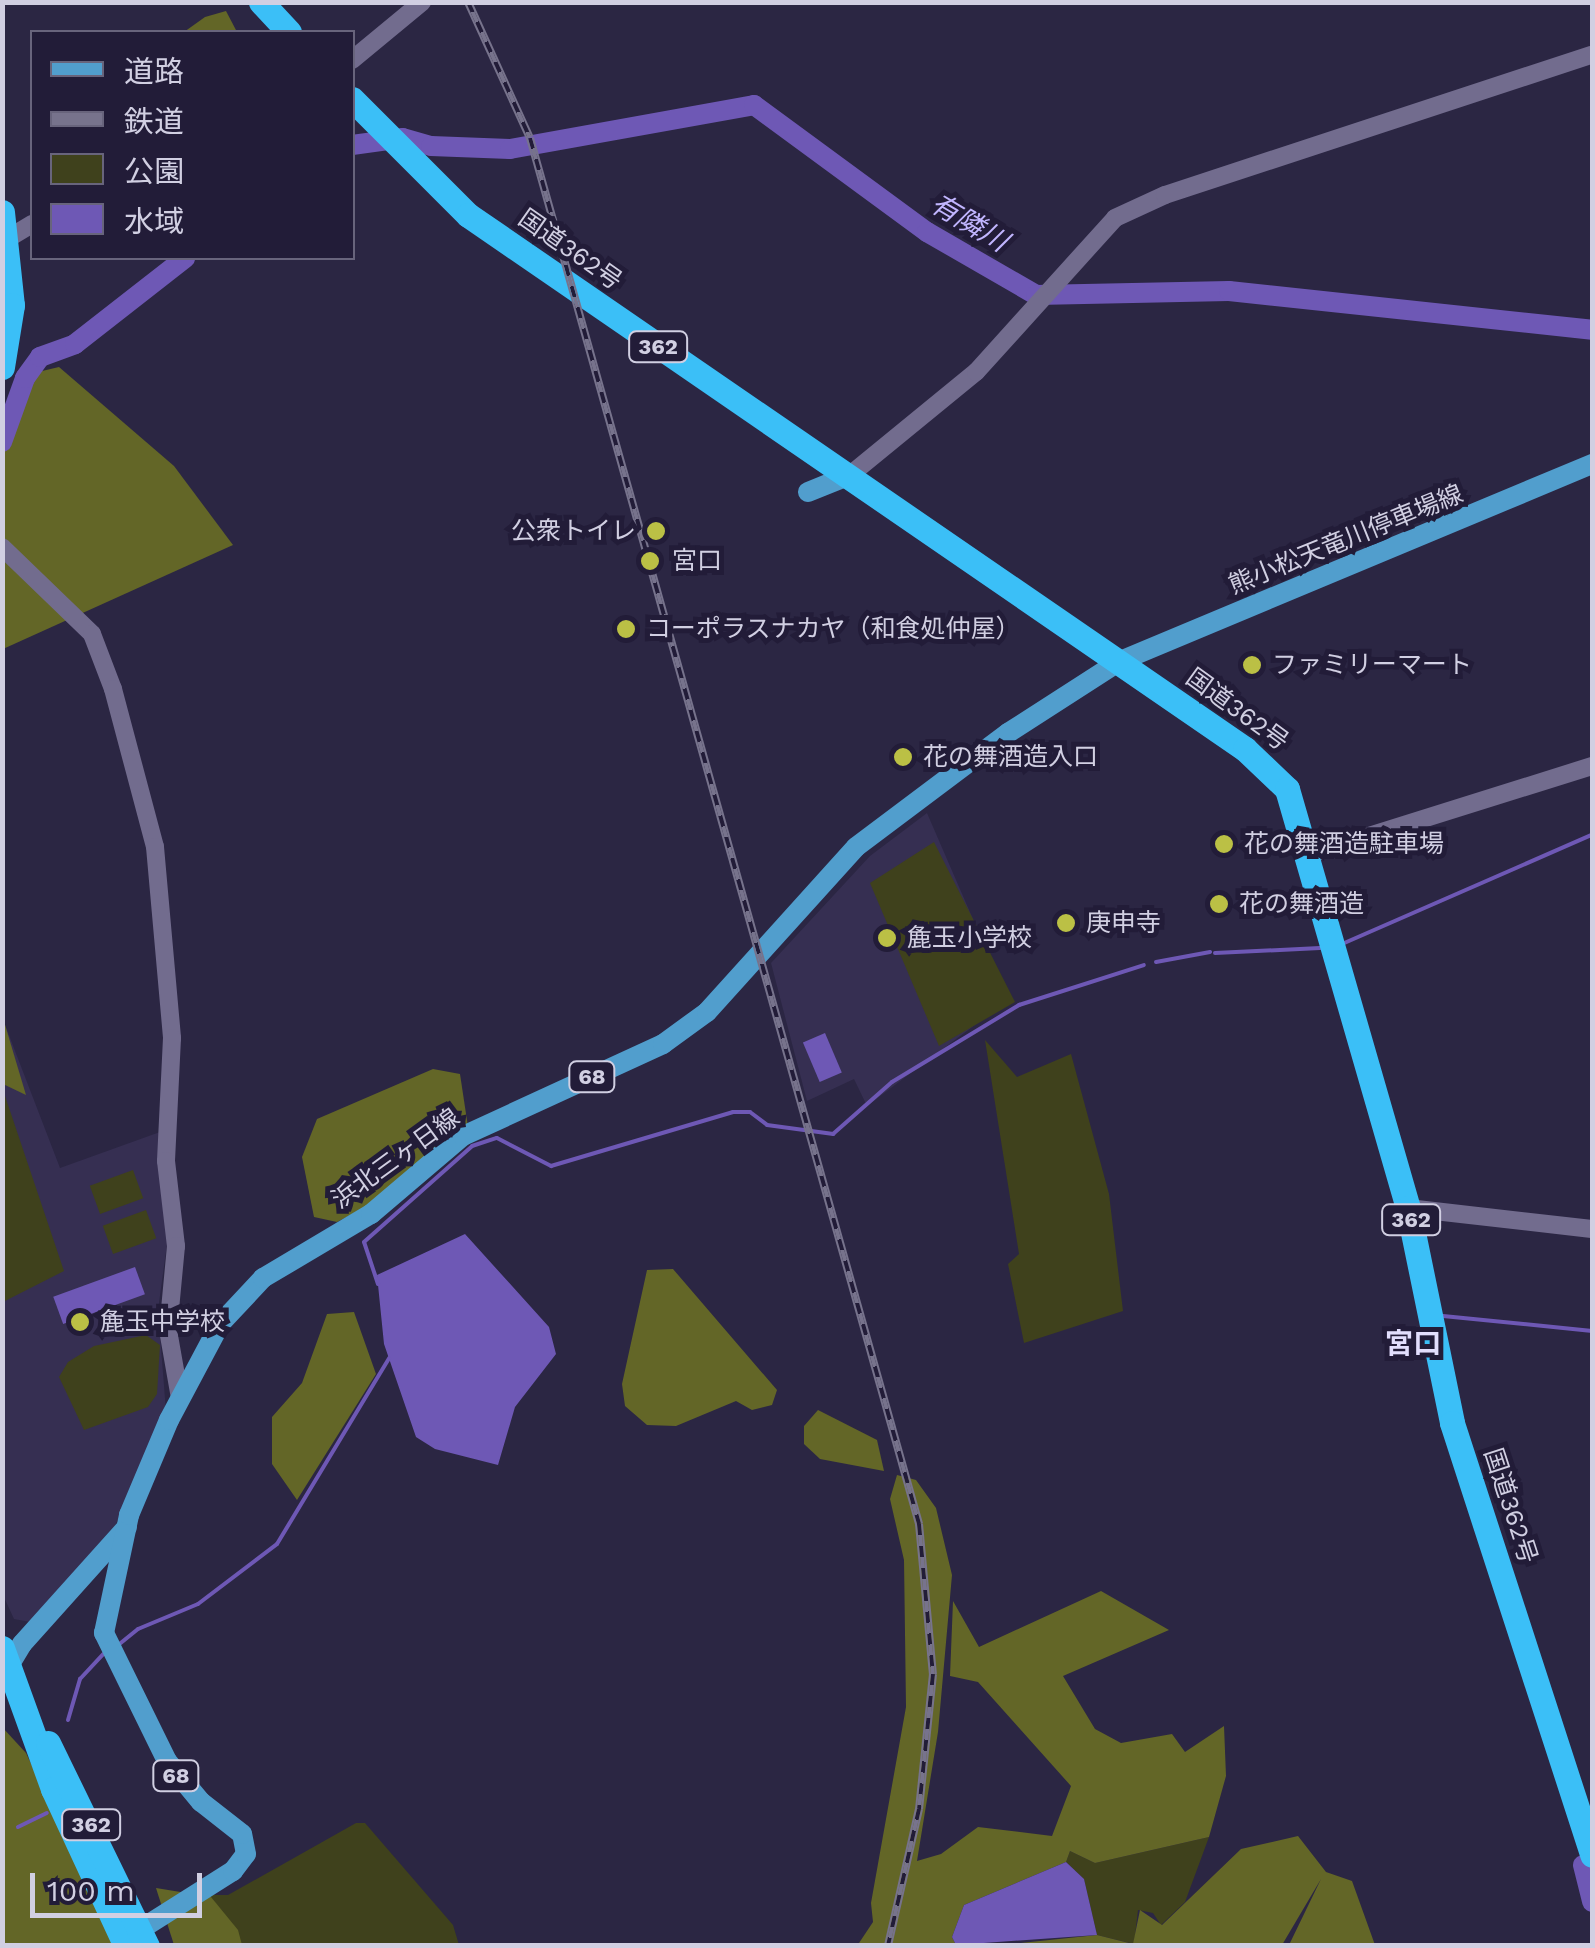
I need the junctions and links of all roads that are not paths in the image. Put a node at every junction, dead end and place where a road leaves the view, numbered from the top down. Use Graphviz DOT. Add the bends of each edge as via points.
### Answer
graph roads {
  1 [pos="261,2"];
  2 [pos="422,2"];
  3 [pos="287,30"];
  4 [pos="1592,55"];
  5 [pos="355,58"];
  6 [pos="355,102"];
  7 [pos="2,212"];
  8 [pos="30,225"];
  9 [pos="5,240"];
  10 [pos="2,367"];
  11 [pos="1592,464"];
  12 [pos="850,475"];
  13 [pos="808,492"];
  14 [pos="2,548"];
  15 [pos="1118,662"];
  16 [pos="1592,766"];
  17 [pos="1308,855"];
  18 [pos="1408,1208"];
  19 [pos="1592,1229"];
  20 [pos="180,1398"];
  21 [pos="126,1527"];
  22 [pos="5,1664"];
  23 [pos="1592,1855"];
  24 [pos="130,1941"];
  1 -- 3 [label="highway"];
  2 -- 5 [label="street"];
  4 -- 12 [label="street" via="1115,218 976,372"];
  6 -- 12 [label="highway, 国道362号 / 362" via="468,215"];
  7 -- 9 [label="highway"];
  8 -- 9 [label="street"];
  9 -- 10 [label="highway" via="12,304"];
  11 -- 15 [label="main road, 熊小松天竜川停車場線"];
  12 -- 13 [label="main road"];
  12 -- 15 [label="highway, 国道362号 / 362"];
  14 -- 20 [label="street" via="92,634 155,847 172,1038 166,1161 176,1246 168,1330"];
  15 -- 17 [label="highway, 国道362号 / 362" via="1271,768 1287,789"];
  15 -- 20 [label="main road, 浜北三ヶ日線 / 68" via="1008,732 856,848 707,1012 663,1044 463,1136 371,1214 263,1278 220,1324"];
  16 -- 17 [label="street"];
  17 -- 18 [label="highway, 国道362号 / 362"];
  18 -- 19 [label="street"];
  18 -- 23 [label="highway, 国道362号 / 362" via="1452,1423"];
  20 -- 21 [label="main road, 浜北三ヶ日線 / 68"];
  21 -- 22 [label="main road"];
  21 -- 24 [label="main road, 浜北三ヶ日線 / 68" via="104,1626 107,1645 176,1775 234,1826 246,1854 233,1872"];
  22 -- 24 [label="highway, 362" via="28,1709 53,1790"];
}
